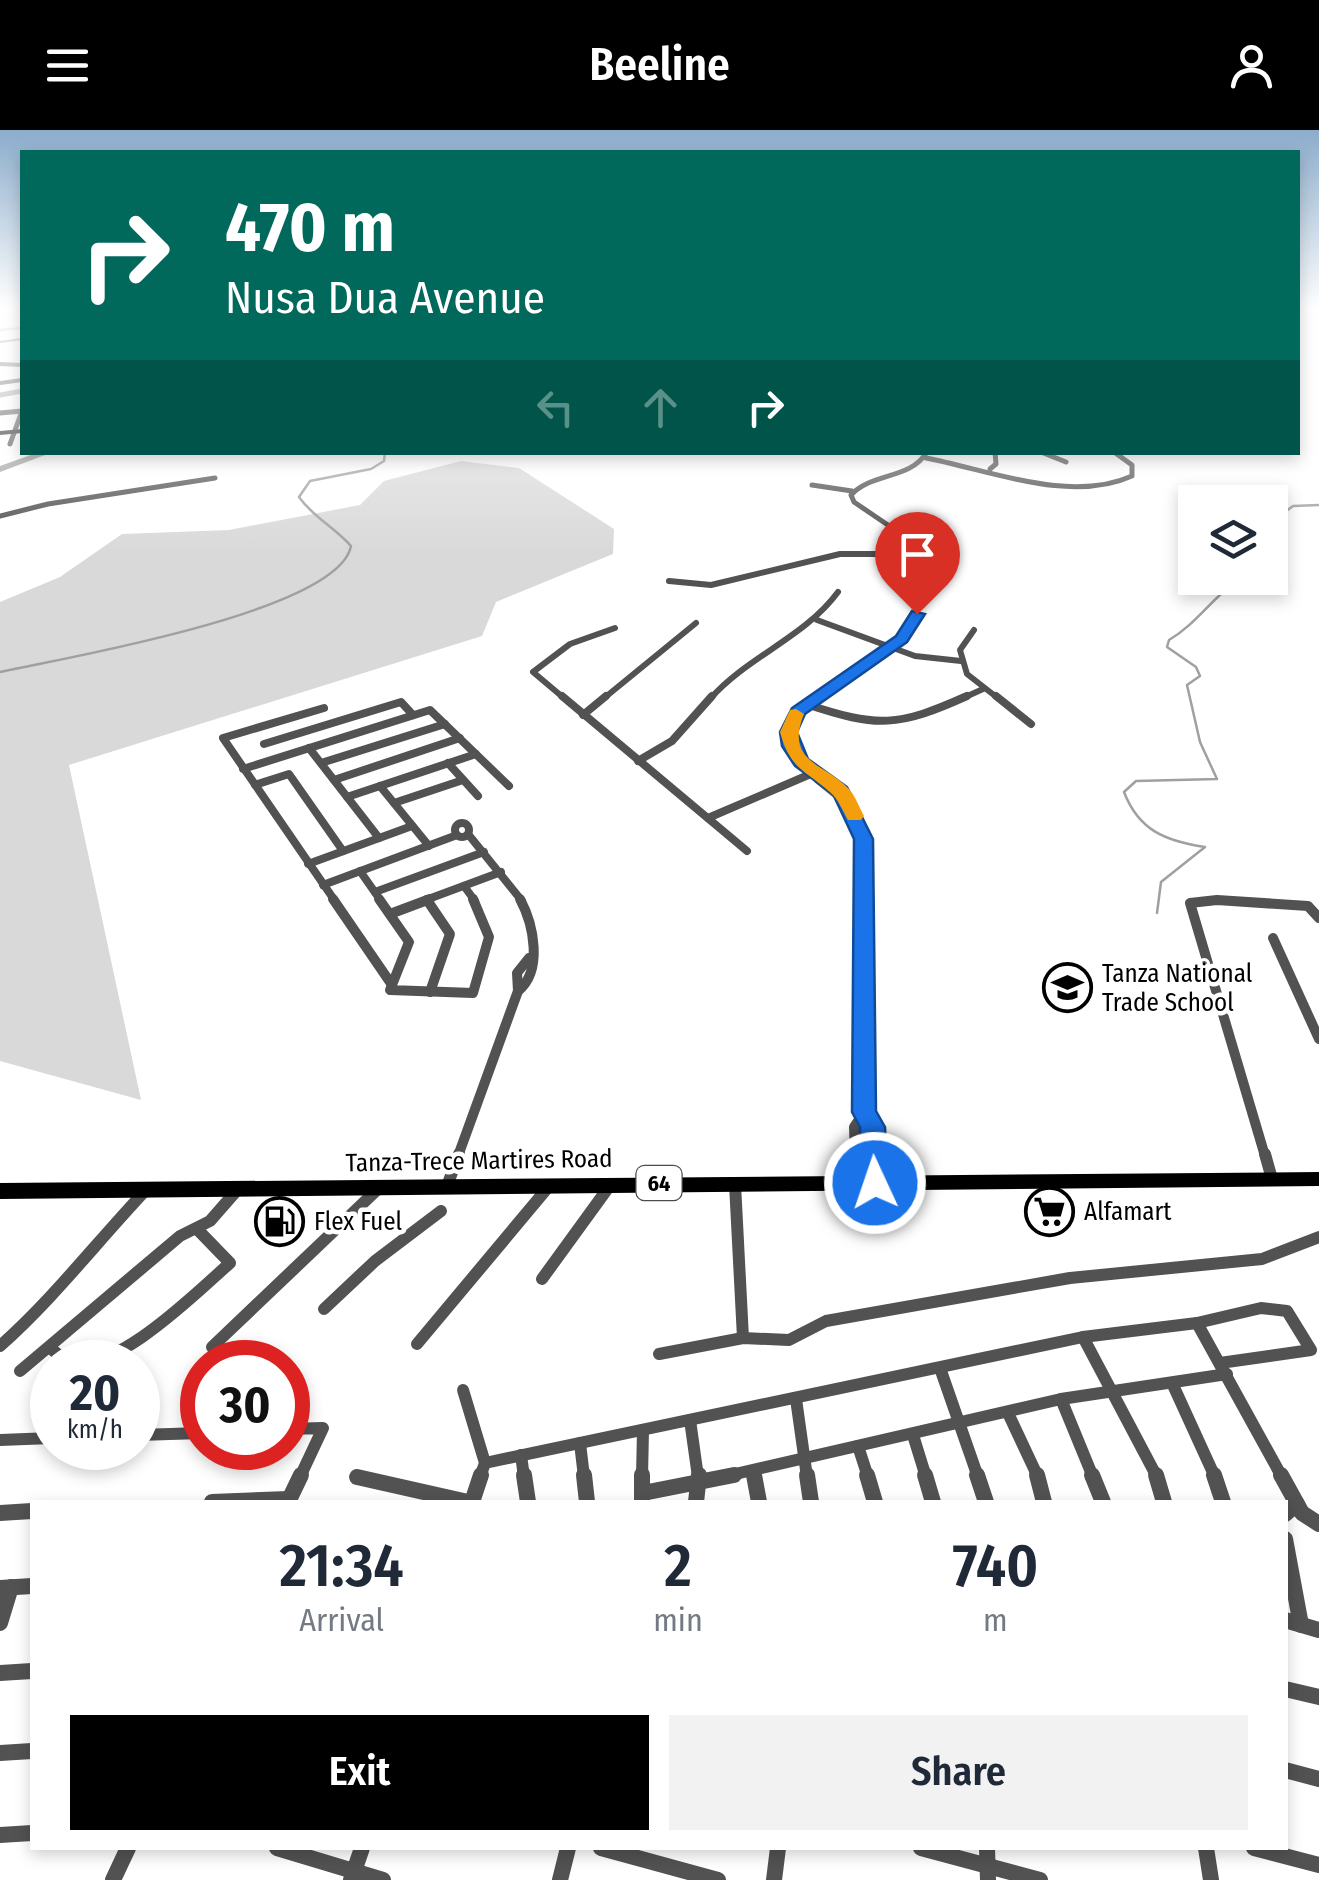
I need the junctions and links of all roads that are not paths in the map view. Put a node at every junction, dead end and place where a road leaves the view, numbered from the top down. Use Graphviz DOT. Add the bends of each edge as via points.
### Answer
graph roads {
  1 [pos="19,432"];
  2 [pos="0,433"];
  3 [pos="10,444"];
  4 [pos="927,455"];
  5 [pos="995,455"];
  6 [pos="1048,455"];
  7 [pos="1119,455"];
  8 [pos="1066,462"];
  9 [pos="990,469"];
  10 [pos="215,478"];
  11 [pos="812,485"];
  12 [pos="852,490"];
  13 [pos="0,516"];
  14 [pos="914,554"];
  15 [pos="670,581"];
  16 [pos="838,592"];
  17 [pos="817,620"];
  18 [pos="696,622"];
  19 [pos="615,628"];
  20 [pos="974,630"];
  21 [pos="890,648"];
  22 [pos="961,661"];
  23 [pos="983,689"];
  24 [pos="806,704"];
  25 [pos="324,708"];
  26 [pos="583,715"];
  27 [pos="413,716"];
  28 [pos="446,724"];
  29 [pos="1031,724"];
  30 [pos="255,728"];
  31 [pos="460,738"];
  32 [pos="264,744"];
  33 [pos="309,748"];
  34 [pos="476,754"];
  35 [pos="274,760"];
  36 [pos="638,761"];
  37 [pos="448,763"];
  38 [pos="321,764"];
  39 [pos="243,769"];
  40 [pos="813,774"];
  41 [pos="334,780"];
  42 [pos="463,780"];
  43 [pos="255,784"];
  44 [pos="380,786"];
  45 [pos="509,786"];
  46 [pos="478,796"];
  47 [pos="347,797"];
  48 [pos="394,803"];
  49 [pos="708,818"];
  50 [pos="412,826"];
  51 [pos="379,838"];
  52 [pos="429,846"];
  53 [pos="748,850"];
  54 [pos="344,851"];
  55 [pos="484,852"];
  56 [pos="308,864"];
  57 [pos="360,871"];
  58 [pos="500,872"];
  59 [pos="323,885"];
  60 [pos="464,886"];
  61 [pos="375,892"];
  62 [pos="427,900"];
  63 [pos="390,914"];
  64 [pos="1319,918"];
  65 [pos="1273,938"];
  66 [pos="392,985"];
  67 [pos="430,992"];
  68 [pos="1319,1039"];
  69 [pos="864,1112"];
  70 [pos="1272,1179"];
  71 [pos="1319,1179"];
  72 [pos="855,1183"];
  73 [pos="875,1183"];
  74 [pos="550,1184"];
  75 [pos="612,1184"];
  76 [pos="735,1184"];
  77 [pos="380,1186"];
  78 [pos="447,1186"];
  79 [pos="238,1188"];
  80 [pos="146,1190"];
  81 [pos="0,1191"];
  82 [pos="441,1211"];
  83 [pos="197,1229"];
  84 [pos="1319,1237"];
  85 [pos="542,1280"];
  86 [pos="324,1309"];
  87 [pos="1197,1322"];
  88 [pos="1083,1337"];
  89 [pos="743,1338"];
  90 [pos="59,1340"];
  91 [pos="135,1340"];
  92 [pos="219,1340"];
  93 [pos="417,1344"];
  94 [pos="0,1346"];
  95 [pos="659,1354"];
  96 [pos="30,1363"];
  97 [pos="940,1368"];
  98 [pos="1224,1369"];
  99 [pos="20,1371"];
  100 [pos="1173,1385"];
  101 [pos="463,1390"];
  102 [pos="1111,1391"];
  103 [pos="796,1399"];
  104 [pos="1060,1399"];
  105 [pos="1008,1413"];
  106 [pos="690,1420"];
  107 [pos="962,1424"];
  108 [pos="310,1428"];
  109 [pos="643,1430"];
  110 [pos="913,1435"];
  111 [pos="30,1439"];
  112 [pos="0,1440"];
  113 [pos="580,1443"];
  114 [pos="858,1446"];
  115 [pos="522,1455"];
  116 [pos="310,1456"];
  117 [pos="806,1458"];
  118 [pos="484,1463"];
  119 [pos="303,1470"];
  120 [pos="754,1474"];
  121 [pos="358,1477"];
  122 [pos="698,1483"];
  123 [pos="642,1498"];
  124 [pos="289,1500"];
  125 [pos="461,1500"];
  126 [pos="471,1500"];
  127 [pos="528,1500"];
  128 [pos="587,1500"];
  129 [pos="696,1500"];
  130 [pos="759,1500"];
  131 [pos="811,1500"];
  132 [pos="873,1500"];
  133 [pos="933,1500"];
  134 [pos="985,1500"];
  135 [pos="1044,1500"];
  136 [pos="1101,1500"];
  137 [pos="1164,1500"];
  138 [pos="1222,1500"];
  139 [pos="1287,1500"];
  140 [pos="1291,1509"];
  141 [pos="30,1511"];
  142 [pos="0,1512"];
  143 [pos="1319,1524"];
  144 [pos="1288,1570"];
  145 [pos="6,1588"];
  146 [pos="1293,1622"];
  147 [pos="0,1623"];
  148 [pos="1319,1630"];
  149 [pos="30,1671"];
  150 [pos="0,1673"];
  151 [pos="1288,1690"];
  152 [pos="1319,1697"];
  153 [pos="30,1752"];
  154 [pos="0,1753"];
  155 [pos="1288,1771"];
  156 [pos="1319,1779"];
  157 [pos="30,1833"];
  158 [pos="0,1835"];
  159 [pos="127,1850"];
  160 [pos="282,1850"];
  161 [pos="361,1850"];
  162 [pos="568,1850"];
  163 [pos="608,1850"];
  164 [pos="778,1850"];
  165 [pos="929,1850"];
  166 [pos="1206,1850"];
  167 [pos="1261,1850"];
  168 [pos="988,1865"];
  169 [pos="1319,1866"];
  170 [pos="353,1876"];
  171 [pos="114,1880"];
  172 [pos="384,1880"];
  173 [pos="560,1880"];
  174 [pos="718,1880"];
  175 [pos="774,1880"];
  176 [pos="1040,1880"];
  177 [pos="1211,1880"];
  1 -- 2 [label="main road"];
  1 -- 3 [label="street"];
  4 -- 9 [label="street"];
  4 -- 12 [label="street"];
  5 -- 9 [label="street"];
  6 -- 8 [label="street"];
  7 -- 9 [label="street" via="1134,471 1110,486 1067,486"];
  10 -- 13 [label="street"];
  11 -- 12 [label="street"];
  12 -- 14 [label="street" via="854,502 898,530"];
  14 -- 15 [label="street" via="830,556 725,586"];
  14 -- 21 [label="street" via="917,614"];
  16 -- 17 [label="street"];
  17 -- 21 [label="street"];
  17 -- 36 [label="street" via="737,671 675,743"];
  18 -- 26 [label="street"];
  19 -- 26 [label="street" via="570,644 533,672"];
  20 -- 22 [label="street" via="962,644"];
  21 -- 22 [label="street"];
  21 -- 24 [label="street"];
  22 -- 23 [label="street"];
  23 -- 24 [label="street" via="896,724 868,725"];
  23 -- 29 [label="street"];
  24 -- 40 [label="street" via="788,732 794,754"];
  25 -- 30 [label="street"];
  26 -- 36 [label="street"];
  27 -- 28 [label="street" via="430,710"];
  27 -- 32 [label="street" via="401,702"];
  27 -- 33 [label="street"];
  28 -- 31 [label="street"];
  28 -- 38 [label="street"];
  30 -- 32 [label="street"];
  30 -- 39 [label="street" via="223,738"];
  31 -- 34 [label="street"];
  31 -- 41 [label="street"];
  32 -- 35 [label="street"];
  33 -- 35 [label="street"];
  33 -- 38 [label="street"];
  34 -- 37 [label="street"];
  34 -- 45 [label="street"];
  35 -- 39 [label="street"];
  36 -- 49 [label="street"];
  37 -- 42 [label="street"];
  37 -- 44 [label="street"];
  38 -- 41 [label="street"];
  39 -- 43 [label="street"];
  40 -- 49 [label="street"];
  40 -- 69 [label="street" via="844,801 863,839"];
  41 -- 47 [label="street"];
  42 -- 46 [label="street"];
  42 -- 48 [label="street"];
  43 -- 54 [label="street" via="289,774"];
  43 -- 56 [label="street"];
  44 -- 47 [label="street"];
  44 -- 48 [label="street"];
  47 -- 51 [label="street"];
  48 -- 50 [label="street"];
  49 -- 53 [label="street"];
  50 -- 51 [label="street"];
  50 -- 52 [label="street"];
  51 -- 54 [label="street"];
  52 -- 55 [label="street" via="463,834"];
  52 -- 57 [label="street"];
  54 -- 56 [label="street"];
  55 -- 58 [label="street"];
  55 -- 61 [label="street"];
  56 -- 59 [label="street"];
  57 -- 59 [label="street"];
  57 -- 61 [label="street"];
  58 -- 60 [label="street"];
  58 -- 78 [label="street" via="524,900 534,933 533,966"];
  59 -- 66 [label="street"];
  60 -- 62 [label="street"];
  60 -- 67 [label="street" via="488,922 486,960 473,993"];
  61 -- 63 [label="street"];
  62 -- 63 [label="street"];
  62 -- 67 [label="street" via="450,934"];
  63 -- 66 [label="street" via="409,942"];
  64 -- 70 [label="street" via="1308,906 1190,903"];
  65 -- 68 [label="street"];
  66 -- 67 [label="street" via="390,990"];
  69 -- 72 [label="street" via="854,1128"];
  69 -- 73 [label="street" via="872,1127"];
  70 -- 71 [label="main road, Tanza-Trece Martires Road / 64"];
  70 -- 73 [label="main road, Tanza-Trece Martires Road / 64"];
  72 -- 73 [label="main road, Tanza-Trece Martires Road / 64"];
  72 -- 76 [label="main road, Tanza-Trece Martires Road / 64"];
  74 -- 75 [label="main road, Tanza-Trece Martires Road / 64"];
  74 -- 78 [label="main road, Tanza-Trece Martires Road / 64"];
  74 -- 93 [label="street"];
  75 -- 76 [label="main road, Tanza-Trece Martires Road / 64"];
  75 -- 85 [label="street"];
  76 -- 89 [label="street"];
  77 -- 78 [label="main road, Tanza-Trece Martires Road / 64"];
  77 -- 79 [label="main road, Tanza-Trece Martires Road / 64"];
  77 -- 92 [label="street"];
  79 -- 80 [label="main road, Tanza-Trece Martires Road / 64"];
  79 -- 83 [label="street"];
  80 -- 81 [label="main road, Tanza-Trece Martires Road / 64"];
  80 -- 94 [label="street" via="44,1307"];
  82 -- 86 [label="street"];
  83 -- 90 [label="street" via="180,1236"];
  83 -- 91 [label="street" via="230,1262"];
  84 -- 89 [label="street" via="1262,1259 1070,1278 826,1321 788,1340"];
  87 -- 88 [label="street"];
  87 -- 98 [label="street"];
  87 -- 98 [label="street" via="1278,1307 1311,1350"];
  88 -- 97 [label="street"];
  88 -- 102 [label="street"];
  89 -- 95 [label="street"];
  96 -- 99 [label="street"];
  97 -- 103 [label="street"];
  97 -- 107 [label="street"];
  98 -- 100 [label="street"];
  98 -- 139 [label="street"];
  100 -- 102 [label="street"];
  100 -- 138 [label="street"];
  101 -- 118 [label="street"];
  102 -- 104 [label="street"];
  102 -- 137 [label="street"];
  103 -- 106 [label="street"];
  103 -- 117 [label="street"];
  104 -- 105 [label="street"];
  104 -- 136 [label="street"];
  105 -- 107 [label="street"];
  105 -- 135 [label="street"];
  106 -- 109 [label="street"];
  106 -- 122 [label="street"];
  107 -- 110 [label="street"];
  107 -- 134 [label="street"];
  108 -- 116 [label="street" via="323,1428"];
  109 -- 113 [label="street"];
  109 -- 123 [label="street"];
  110 -- 114 [label="street"];
  110 -- 133 [label="street"];
  111 -- 112 [label="street"];
  113 -- 115 [label="street"];
  113 -- 128 [label="street"];
  114 -- 117 [label="street"];
  114 -- 132 [label="street"];
  115 -- 118 [label="street"];
  115 -- 127 [label="street"];
  117 -- 120 [label="street"];
  117 -- 131 [label="street"];
  118 -- 126 [label="street"];
  119 -- 124 [label="street"];
  120 -- 122 [label="street"];
  120 -- 130 [label="street"];
  121 -- 125 [label="street"];
  122 -- 123 [label="street"];
  122 -- 129 [label="street"];
  140 -- 143 [label="street"];
  141 -- 142 [label="street"];
  144 -- 146 [label="street"];
  145 -- 147 [label="street"];
  146 -- 148 [label="street"];
  149 -- 150 [label="street"];
  151 -- 152 [label="street"];
  153 -- 154 [label="street"];
  155 -- 156 [label="street"];
  157 -- 158 [label="street"];
  159 -- 171 [label="street"];
  160 -- 170 [label="street"];
  161 -- 170 [label="street"];
  162 -- 173 [label="street"];
  163 -- 174 [label="street"];
  164 -- 175 [label="street"];
  165 -- 168 [label="street"];
  166 -- 177 [label="street"];
  167 -- 169 [label="street"];
  168 -- 176 [label="street"];
  170 -- 172 [label="street"];
}
